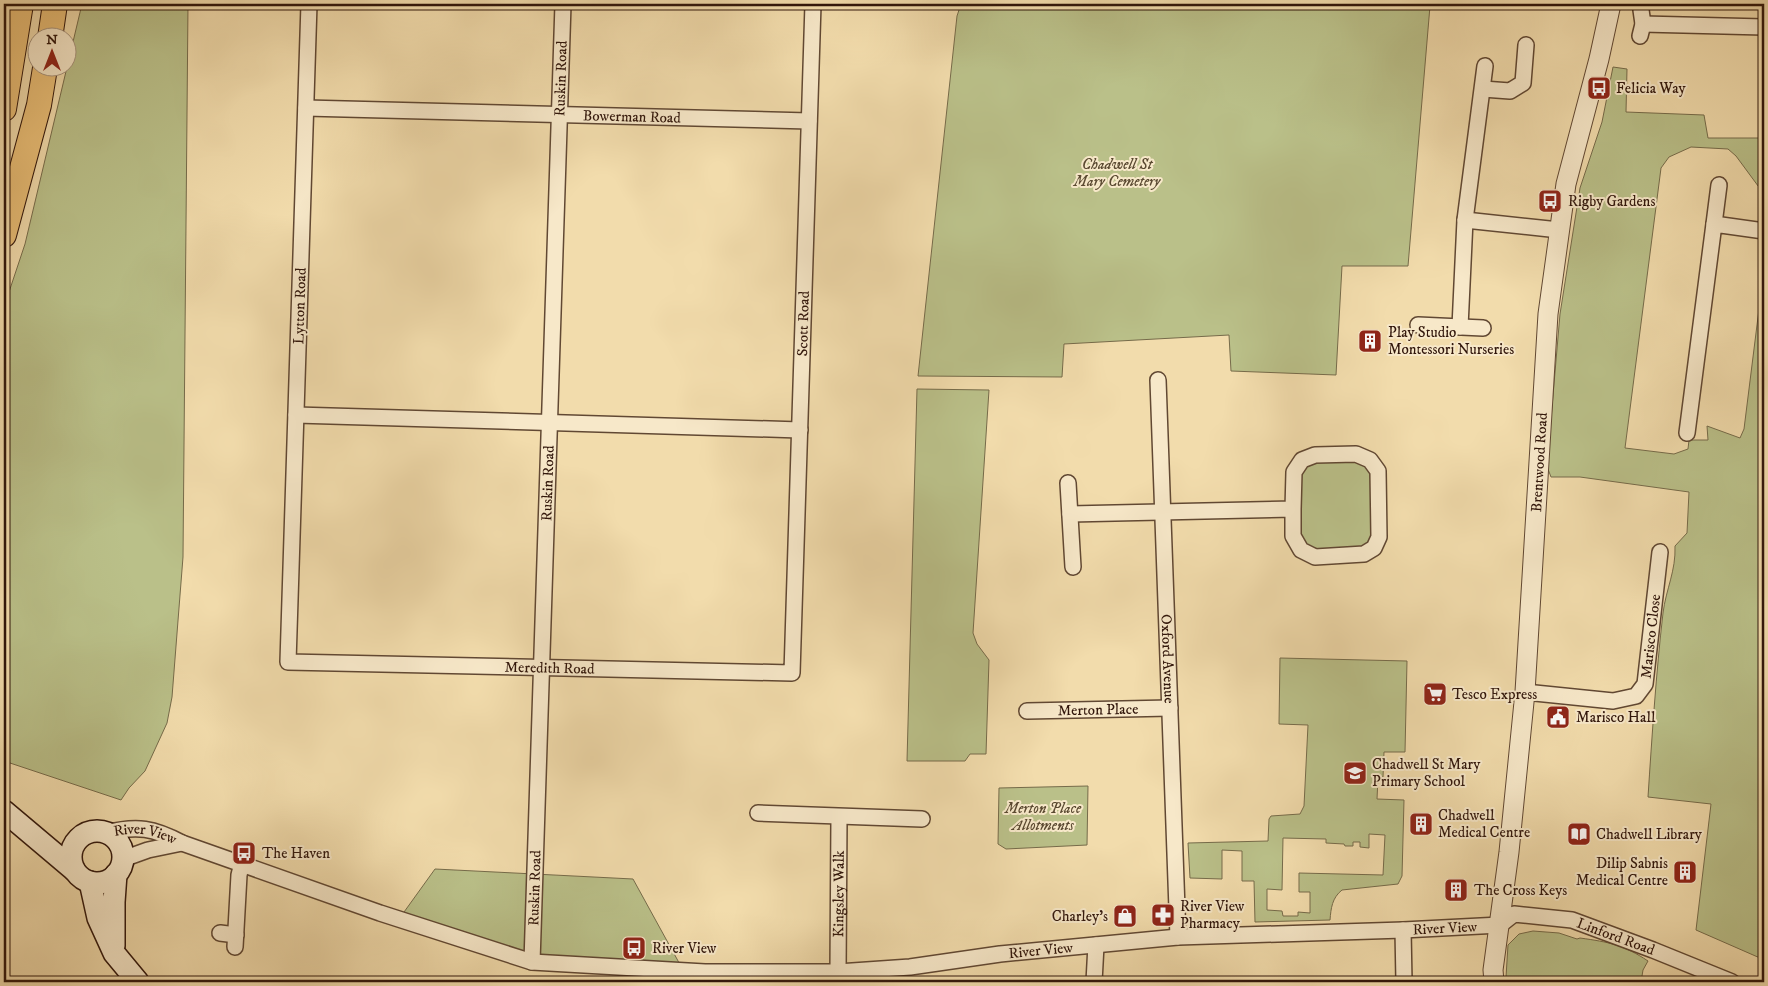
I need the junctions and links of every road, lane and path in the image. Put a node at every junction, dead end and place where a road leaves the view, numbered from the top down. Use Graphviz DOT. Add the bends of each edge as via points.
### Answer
graph roads {
  1 [pos="21,4"];
  2 [pos="55,4"];
  3 [pos="309,4"];
  4 [pos="563,4"];
  5 [pos="813,4"];
  6 [pos="1611,4"];
  7 [pos="1641,24"];
  8 [pos="1764,27"];
  9 [pos="51,28"];
  10 [pos="1526,45"];
  11 [pos="1485,66"];
  12 [pos="43,78"];
  13 [pos="1483,89"];
  14 [pos="306,108"];
  15 [pos="4,109"];
  16 [pos="559,116"];
  17 [pos="810,121"];
  18 [pos="1719,185"];
  19 [pos="1465,220"];
  20 [pos="1714,224"];
  21 [pos="1559,230"];
  22 [pos="1764,231"];
  23 [pos="4,235"];
  24 [pos="1418,326"];
  25 [pos="1460,327"];
  26 [pos="1483,328"];
  27 [pos="1158,380"];
  28 [pos="296,415"];
  29 [pos="550,423"];
  30 [pos="800,430"];
  31 [pos="1687,433"];
  32 [pos="1068,483"];
  33 [pos="1293,509"];
  34 [pos="1162,511"];
  35 [pos="1070,514"];
  36 [pos="1660,552"];
  37 [pos="1073,567"];
  38 [pos="290,608"];
  39 [pos="793,642"];
  40 [pos="542,668"];
  41 [pos="1525,692"];
  42 [pos="1170,708"];
  43 [pos="1027,711"];
  44 [pos="758,813"];
  45 [pos="8,815"];
  46 [pos="839,817"];
  47 [pos="922,819"];
  48 [pos="106,832"];
  49 [pos="79,838"];
  50 [pos="182,843"];
  51 [pos="242,863"];
  52 [pos="120,867"];
  53 [pos="82,876"];
  54 [pos="1500,925"];
  55 [pos="1403,930"];
  56 [pos="220,934"];
  57 [pos="1178,937"];
  58 [pos="1096,945"];
  59 [pos="114,953"];
  60 [pos="532,962"];
  61 [pos="838,972"];
  62 [pos="704,977"];
  63 [pos="138,982"];
  64 [pos="1094,982"];
  65 [pos="1404,982"];
  66 [pos="1494,982"];
  67 [pos="1732,982"];
  1 -- 15 [label="highway"];
  2 -- 9 [label="highway"];
  3 -- 14 [label="street, Lytton Road"];
  4 -- 16 [label="street, Ruskin Road"];
  5 -- 17 [label="street, Scott Road"];
  6 -- 21 [label="street, Brentwood Road" via="1566,184"];
  7 -- 8 [label="street"];
  10 -- 13 [label="street" via="1523,82 1510,91"];
  11 -- 13 [label="street"];
  12 -- 23 [label="highway"];
  13 -- 19 [label="street"];
  14 -- 16 [label="street, Bowerman Road"];
  14 -- 28 [label="street, Lytton Road"];
  16 -- 17 [label="street, Bowerman Road"];
  16 -- 29 [label="street, Ruskin Road"];
  17 -- 30 [label="street, Scott Road"];
  18 -- 20 [label="street"];
  19 -- 21 [label="street"];
  19 -- 25 [label="street"];
  20 -- 22 [label="street"];
  20 -- 31 [label="street"];
  21 -- 41 [label="street, Brentwood Road" via="1548,314"];
  24 -- 25 [label="street"];
  25 -- 26 [label="street"];
  27 -- 34 [label="street, Oxford Avenue"];
  28 -- 29 [label="street"];
  28 -- 38 [label="street, Lytton Road"];
  29 -- 30 [label="street"];
  29 -- 40 [label="street, Ruskin Road"];
  30 -- 39 [label="street, Scott Road"];
  32 -- 35 [label="street"];
  33 -- 33 [label="street" via="1294,472 1302,460 1314,455 1356,454 1370,460 1378,471 1380,537 1374,548 1364,554 1315,557 1302,550 1293,536"];
  33 -- 34 [label="street"];
  34 -- 35 [label="street"];
  34 -- 42 [label="street, Oxford Avenue"];
  35 -- 37 [label="street"];
  36 -- 41 [label="street, Marisco Close" via="1645,684 1636,696 1613,700"];
  38 -- 40 [label="street, Meredith Road" via="288,662"];
  39 -- 40 [label="street, Meredith Road" via="792,673"];
  40 -- 60 [label="street, Ruskin Road"];
  41 -- 54 [label="street, Brentwood Road"];
  42 -- 43 [label="street, Merton Place"];
  42 -- 57 [label="street, Oxford Avenue"];
  44 -- 46 [label="street"];
  45 -- 49 [label="main road" via="53,835"];
  45 -- 53 [label="main road"];
  46 -- 47 [label="street"];
  46 -- 61 [label="street, Kingsley Walk"];
  48 -- 49 [label="main road" via="92,832"];
  48 -- 50 [label="street, River View" via="124,828 162,832"];
  48 -- 52 [label="main road" via="119,843 122,851"];
  49 -- 53 [label="main road" via="71,853 71,862"];
  50 -- 51 [label="street, River View"];
  50 -- 52 [label="street, River View" via="148,850"];
  51 -- 56 [label="street" via="235,941"];
  51 -- 60 [label="street, River View" via="380,913"];
  52 -- 53 [label="main road" via="111,879 104,882"];
  52 -- 59 [label="main road" via="114,902"];
  53 -- 59 [label="main road"];
  54 -- 55 [label="street, River View"];
  54 -- 66 [label="street, Brentwood Road"];
  54 -- 67 [label="street, Linford Road" via="1514,914 1572,920"];
  55 -- 57 [label="street, River View"];
  55 -- 65 [label="street"];
  57 -- 58 [label="street, River View"];
  58 -- 61 [label="street, River View" via="910,967"];
  58 -- 64 [label="street"];
  59 -- 63 [label="main road"];
  60 -- 62 [label="street, River View"];
  61 -- 62 [label="street, River View"];
}
